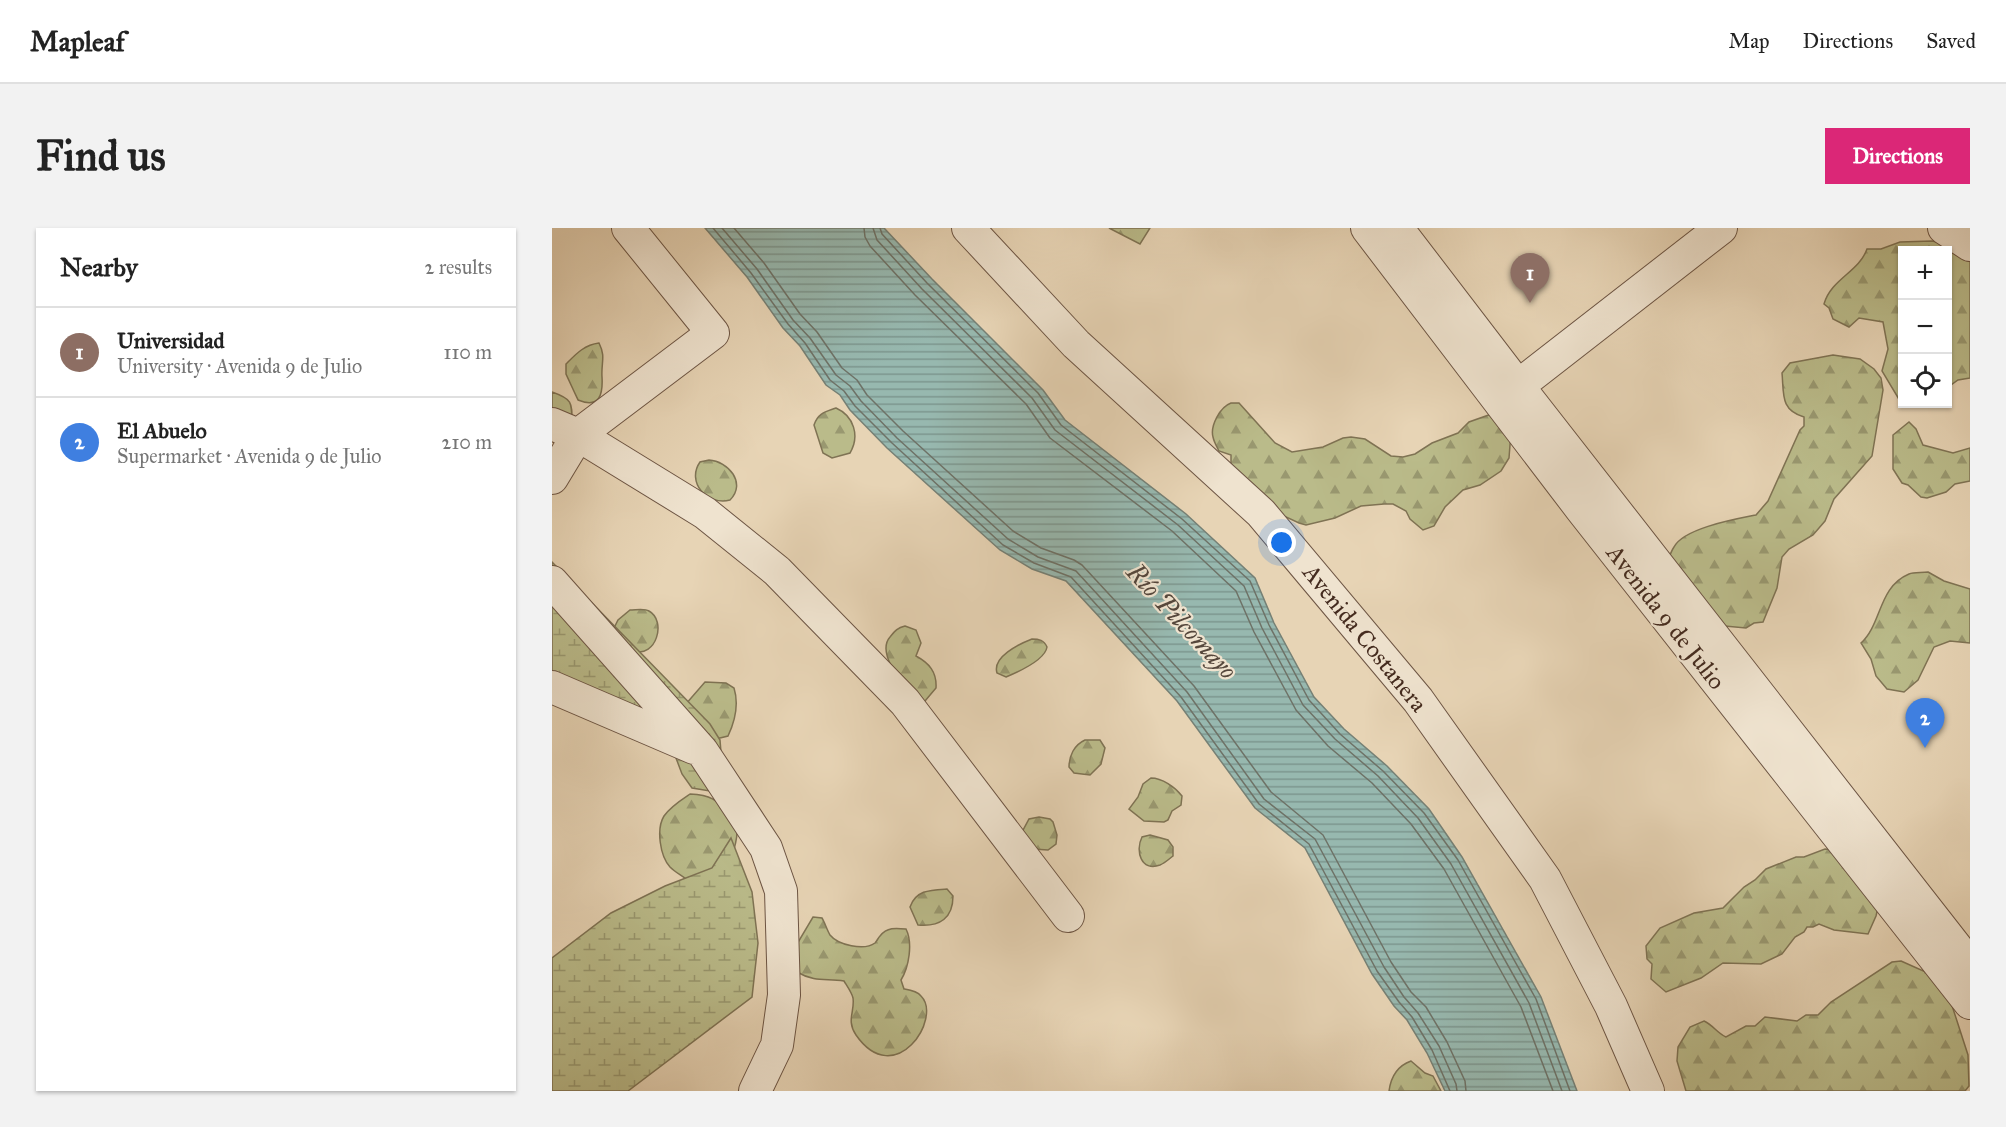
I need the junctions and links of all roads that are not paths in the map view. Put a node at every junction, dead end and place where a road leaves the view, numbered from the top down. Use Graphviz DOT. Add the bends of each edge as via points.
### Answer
graph roads {
  1 [pos="628,228"];
  2 [pos="968,228"];
  3 [pos="1367,228"];
  4 [pos="1397,228"];
  5 [pos="1720,228"];
  6 [pos="1944,228"];
  7 [pos="1970,245"];
  8 [pos="1411,266"];
  9 [pos="1518,386"];
  10 [pos="565,430"];
  11 [pos="552,478"];
  12 [pos="552,582"];
  13 [pos="552,687"];
  14 [pos="702,751"];
  15 [pos="1836,814"];
  16 [pos="1068,916"];
  17 [pos="1970,965"];
  18 [pos="1970,1004"];
  19 [pos="755,1091"];
  20 [pos="1648,1091"];
  1 -- 10 [label="street" via="713,333"];
  2 -- 20 [label="street, Avenida Costanera" via="1076,344 1261,513 1418,700 1545,879 1611,1006"];
  3 -- 8 [label="street, Avenida 9 de Julio"];
  4 -- 8 [label="street, Avenida 9 de Julio"];
  5 -- 9 [label="street"];
  6 -- 7 [label="street"];
  8 -- 9 [label="street, Avenida 9 de Julio"];
  8 -- 15 [label="street, Avenida 9 de Julio" via="1575,501"];
  9 -- 15 [label="street, Avenida 9 de Julio"];
  10 -- 11 [label="street"];
  10 -- 16 [label="street" via="705,513 777,571 905,702"];
  12 -- 14 [label="street"];
  13 -- 14 [label="street"];
  14 -- 19 [label="street" via="766,848 781,891 784,995 777,1045"];
  15 -- 17 [label="street, Avenida 9 de Julio"];
  15 -- 18 [label="street, Avenida 9 de Julio"];
}
